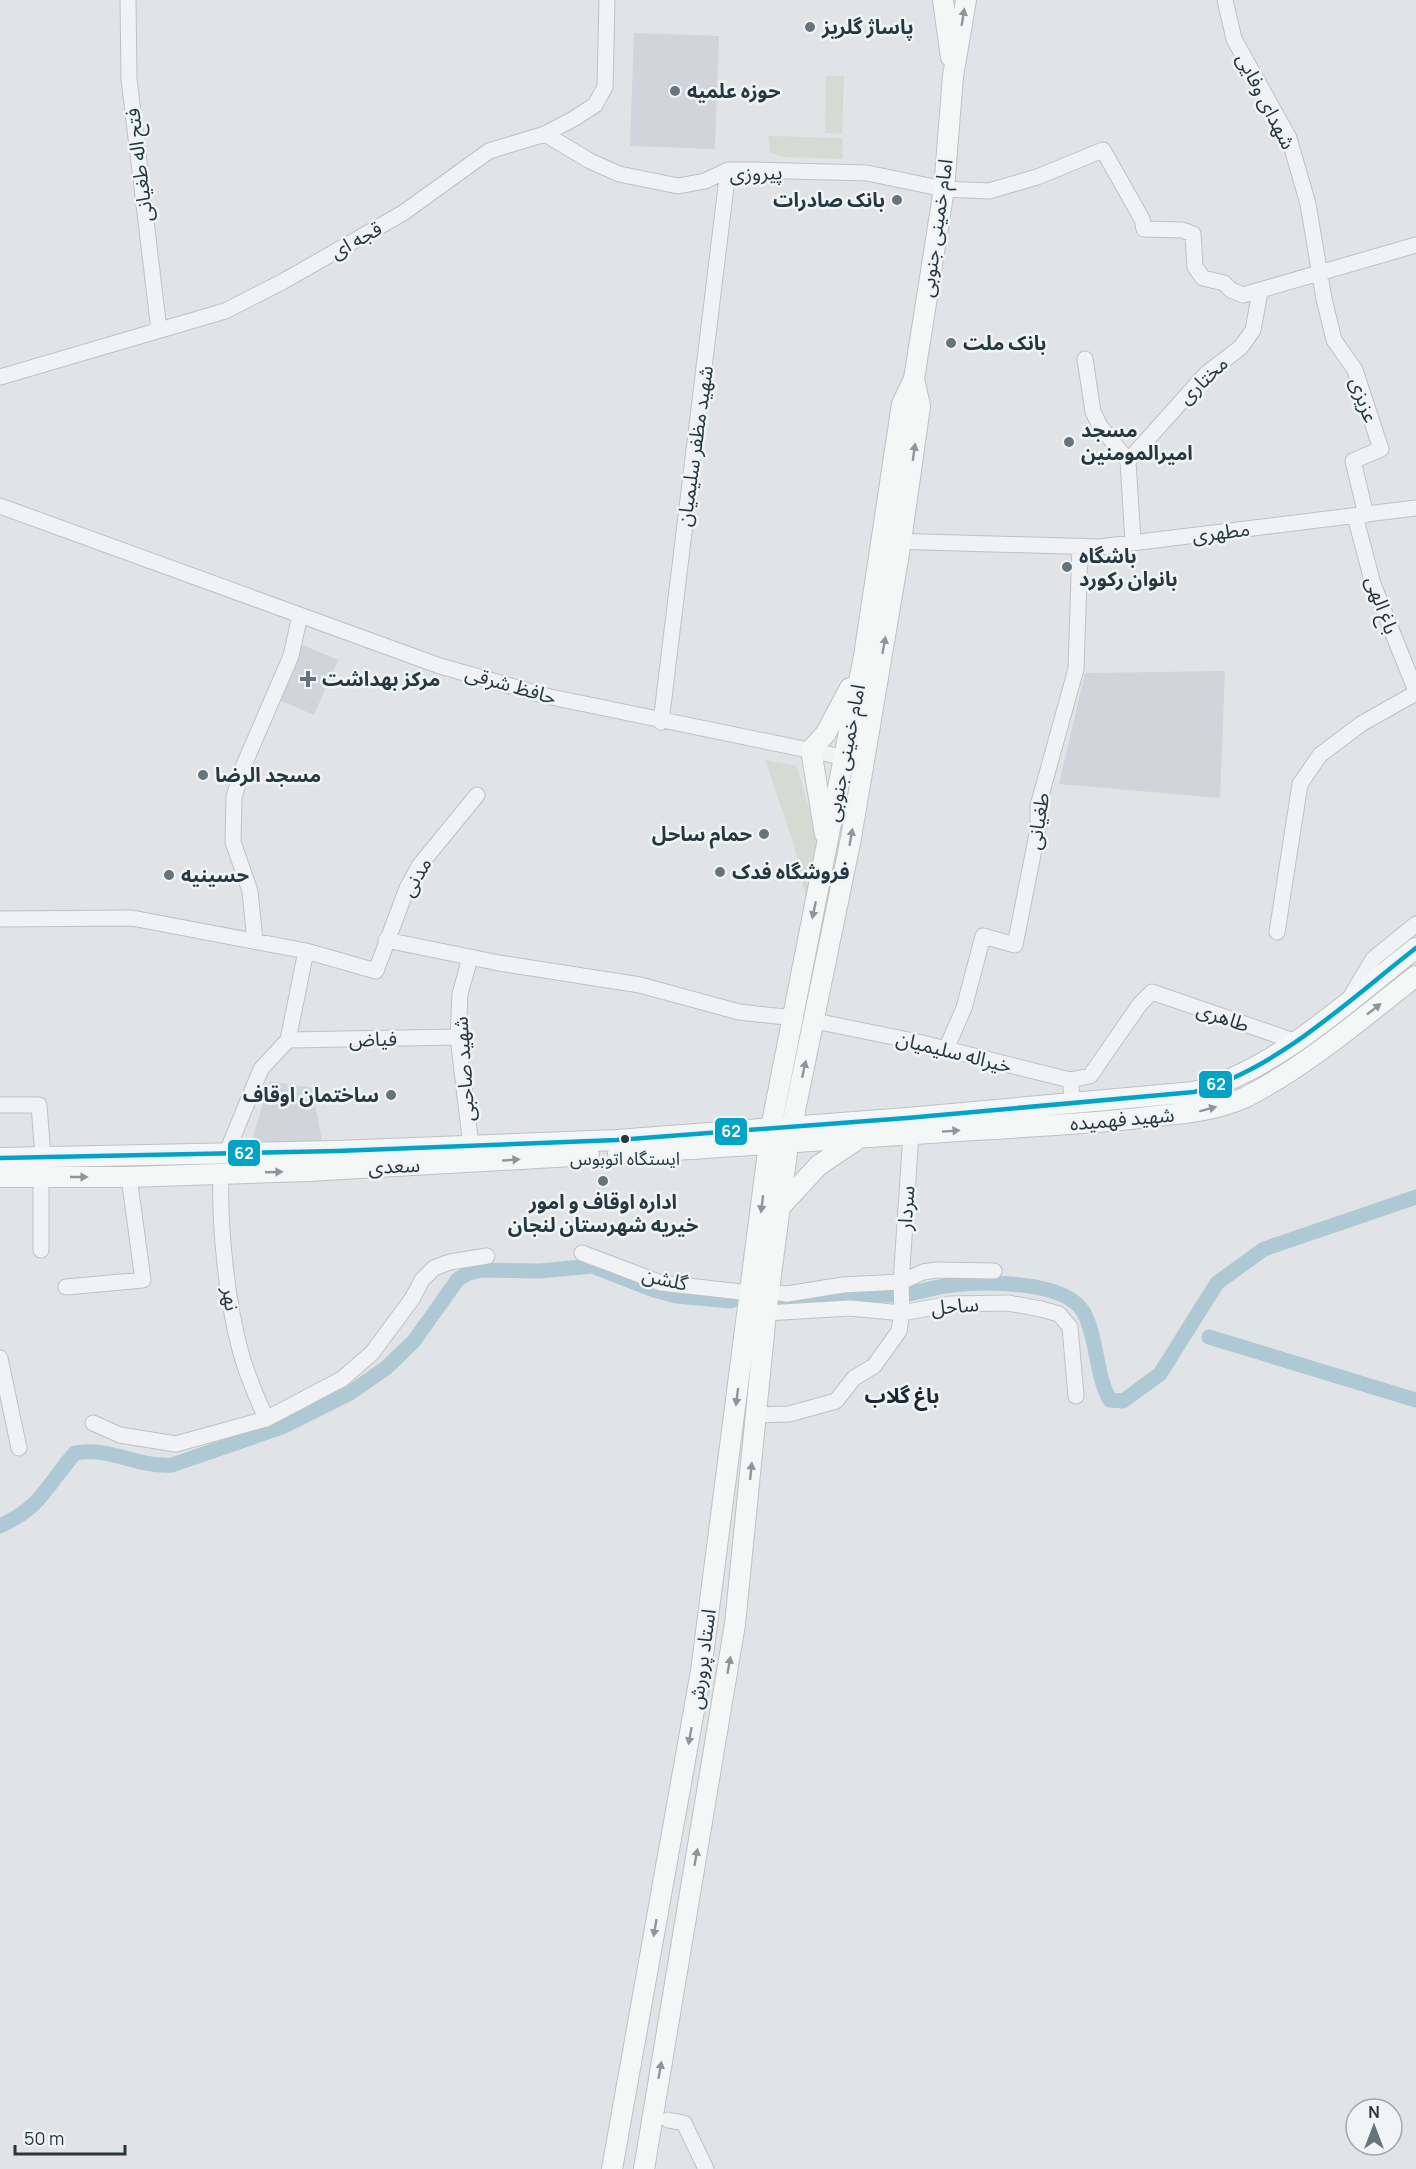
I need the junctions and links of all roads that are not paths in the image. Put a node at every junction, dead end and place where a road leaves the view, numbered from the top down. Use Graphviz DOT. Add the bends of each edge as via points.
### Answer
graph roads {
  1 [pos="128,0"];
  2 [pos="607,0"];
  3 [pos="943,0"];
  4 [pos="966,0"];
  5 [pos="1225,0"];
  6 [pos="953,76"];
  7 [pos="545,134"];
  8 [pos="728,170"];
  9 [pos="944,189"];
  10 [pos="1416,244"];
  11 [pos="1320,272"];
  12 [pos="1260,292"];
  13 [pos="159,330"];
  14 [pos="1085,358"];
  15 [pos="0,377"];
  16 [pos="914,379"];
  17 [pos="1128,461"];
  18 [pos="0,506"];
  19 [pos="1416,508"];
  20 [pos="1360,515"];
  21 [pos="882,541"];
  22 [pos="902,542"];
  23 [pos="1133,542"];
  24 [pos="1080,546"];
  25 [pos="300,615"];
  26 [pos="864,656"];
  27 [pos="1416,692"];
  28 [pos="661,722"];
  29 [pos="811,750"];
  30 [pos="844,757"];
  31 [pos="864,762"];
  32 [pos="477,795"];
  33 [pos="827,849"];
  34 [pos="0,919"];
  35 [pos="1416,924"];
  36 [pos="1277,932"];
  37 [pos="386,940"];
  38 [pos="255,941"];
  39 [pos="1416,948"];
  40 [pos="306,951"];
  41 [pos="470,958"];
  42 [pos="1416,976"];
  43 [pos="1349,1000"];
  44 [pos="795,1018"];
  45 [pos="815,1021"];
  46 [pos="458,1037"];
  47 [pos="288,1041"];
  48 [pos="1294,1041"];
  49 [pos="946,1049"];
  50 [pos="1070,1080"];
  51 [pos="1073,1103"];
  52 [pos="0,1105"];
  53 [pos="911,1134"];
  54 [pos="780,1136"];
  55 [pos="859,1139"];
  56 [pos="226,1154"];
  57 [pos="471,1154"];
  58 [pos="43,1157"];
  59 [pos="0,1158"];
  60 [pos="221,1174"];
  61 [pos="0,1177"];
  62 [pos="41,1177"];
  63 [pos="129,1177"];
  64 [pos="781,1206"];
  65 [pos="41,1250"];
  66 [pos="582,1253"];
  67 [pos="487,1256"];
  68 [pos="994,1271"];
  69 [pos="901,1282"];
  70 [pos="66,1287"];
  71 [pos="760,1292"];
  72 [pos="766,1313"];
  73 [pos="902,1313"];
  74 [pos="0,1358"];
  75 [pos="1076,1396"];
  76 [pos="757,1415"];
  77 [pos="266,1419"];
  78 [pos="93,1423"];
  79 [pos="19,1448"];
  80 [pos="708,1621"];
  81 [pos="735,1624"];
  82 [pos="656,2096"];
  83 [pos="668,2120"];
  84 [pos="649,2140"];
  85 [pos="612,2169"];
  86 [pos="644,2169"];
  87 [pos="706,2169"];
  1 -- 13 [label="street, فتح اله طغیانی" via="132,112"];
  2 -- 7 [label="street, قجه ای" via="605,87 595,105"];
  3 -- 6 [label="main road"];
  6 -- 4 [label="main road, one-way"];
  5 -- 11 [label="street, شهدای وفایی" via="1234,39 1289,138 1308,204"];
  6 -- 9 [label="main road, امام خمینی جنوبی"];
  7 -- 8 [label="street, پیروزی" via="618,174 678,186 705,182"];
  7 -- 13 [label="street, قجه ای" via="489,151 403,213 225,311"];
  8 -- 9 [label="street, پیروزی" via="867,173"];
  8 -- 28 [label="street, شهید مظفر سلیمیان"];
  9 -- 12 [label="street, پیروزی" via="989,191 1037,177 1103,150 1144,229 1193,234 1195,267 1203,278 1224,283 1243,295"];
  9 -- 16 [label="main road, امام خمینی جنوبی"];
  10 -- 11 [label="street"];
  11 -- 12 [label="street"];
  11 -- 20 [label="street, عزیزی" via="1334,340 1355,370 1381,449 1353,461"];
  12 -- 17 [label="street, مختاری" via="1253,330 1241,347 1206,374"];
  13 -- 15 [label="street, قجه ای"];
  14 -- 17 [label="street" via="1093,412"];
  16 -- 21 [label="main road, امام خمینی جنوبی" via="902,404"];
  22 -- 16 [label="main road, امام خمینی جنوبی, one-way" via="921,406"];
  17 -- 23 [label="street"];
  18 -- 25 [label="street, حافظ شرقی"];
  19 -- 20 [label="street, مطهری"];
  20 -- 23 [label="street, مطهری"];
  20 -- 27 [label="street, باغ الهی" via="1373,584"];
  21 -- 22 [label="street, مطهری"];
  21 -- 26 [label="main road, امام خمینی جنوبی"];
  22 -- 24 [label="street, مطهری"];
  31 -- 22 [label="main road, امام خمینی جنوبی, one-way"];
  23 -- 24 [label="street, مطهری"];
  24 -- 49 [label="street, طغیانی" via="1076,669 1038,806 1038,829 1015,945 983,936 964,1008"];
  25 -- 28 [label="street, حافظ شرقی" via="440,666 546,696"];
  25 -- 38 [label="street" via="291,656 234,797 233,842 250,891"];
  26 -- 29 [label="main road" via="843,706"];
  26 -- 30 [label="main road, امام خمینی جنوبی"];
  27 -- 36 [label="street" via="1361,724 1320,755 1300,784"];
  28 -- 29 [label="street, حافظ شرقی"];
  29 -- 30 [label="street, حافظ شرقی"];
  29 -- 33 [label="main road"];
  30 -- 31 [label="street, حافظ شرقی"];
  30 -- 33 [label="main road, امام خمینی جنوبی"];
  45 -- 31 [label="main road, امام خمینی جنوبی, one-way"];
  32 -- 37 [label="street, مدنی" via="419,866"];
  33 -- 44 [label="main road, امام خمینی جنوبی, one-way"];
  34 -- 38 [label="street" via="132,918"];
  35 -- 43 [label="street" via="1372,959"];
  37 -- 40 [label="street, مدنی" via="376,971"];
  37 -- 41 [label="street"];
  38 -- 40 [label="street"];
  39 -- 43 [label="main road, شهید فهمیده"];
  40 -- 47 [label="street"];
  41 -- 44 [label="street" via="640,985 739,1012"];
  41 -- 46 [label="street, شهید صاحبی" via="460,994"];
  53 -- 42 [label="main road, شهید فهمیده, one-way" via="1118,1121 1203,1111 1244,1097 1284,1074"];
  43 -- 48 [label="main road, شهید فهمیده"];
  44 -- 54 [label="main road, امام خمینی جنوبی"];
  45 -- 49 [label="street, خیراله سلیمیان"];
  54 -- 45 [label="main road, امام خمینی جنوبی, one-way"];
  46 -- 47 [label="street, فیاض"];
  46 -- 57 [label="street, شهید صاحبی"];
  47 -- 56 [label="street" via="261,1069"];
  48 -- 50 [label="street, طاهری" via="1152,992 1090,1076"];
  48 -- 51 [label="main road, شهید فهمیده" via="1271,1058 1214,1086 1150,1097"];
  49 -- 50 [label="street, خیراله سلیمیان"];
  50 -- 51 [label="street"];
  51 -- 54 [label="main road, شهید فهمیده"];
  52 -- 58 [label="street" via="39,1105"];
  53 -- 55 [label="main road, شهید فهمیده"];
  53 -- 69 [label="street, سردار"];
  54 -- 55 [label="main road, شهید فهمیده"];
  54 -- 57 [label="main road, سعدی"];
  54 -- 64 [label="main road, استاد پرورش"];
  54 -- 71 [label="main road, استاد پرورش, one-way"];
  55 -- 64 [label="main road" via="819,1165"];
  56 -- 57 [label="main road, سعدی"];
  56 -- 58 [label="main road, سعدی"];
  56 -- 60 [label="main road"];
  60 -- 57 [label="main road, سعدی, one-way"];
  58 -- 59 [label="main road, سعدی"];
  60 -- 63 [label="main road, سعدی"];
  60 -- 77 [label="street, نهر" via="220,1207 234,1321 241,1354"];
  61 -- 62 [label="main road, سعدی"];
  62 -- 63 [label="main road, سعدی, one-way"];
  62 -- 65 [label="street"];
  63 -- 70 [label="street" via="143,1280"];
  64 -- 71 [label="main road, استاد پرورش"];
  66 -- 71 [label="street, گلشن" via="661,1283"];
  67 -- 77 [label="street" via="434,1268 372,1353 342,1379"];
  68 -- 69 [label="street, گلشن" via="936,1270"];
  69 -- 71 [label="street, گلشن" via="843,1285 787,1294"];
  69 -- 73 [label="street, سردار"];
  71 -- 72 [label="main road, استاد پرورش"];
  71 -- 80 [label="main road, استاد پرورش, one-way"];
  72 -- 73 [label="street, ساحل" via="850,1308"];
  72 -- 76 [label="main road, استاد پرورش"];
  73 -- 75 [label="street, ساحل" via="951,1304 1008,1303 1059,1314 1070,1328"];
  73 -- 76 [label="street, سردار" via="899,1331 889,1349 874,1366 854,1378 836,1401 789,1414"];
  74 -- 79 [label="street"];
  81 -- 76 [label="main road, استاد پرورش, one-way"];
  77 -- 78 [label="street" via="176,1444 120,1436"];
  80 -- 81 [label="main road"];
  80 -- 85 [label="main road, استاد پرورش, one-way"];
  82 -- 81 [label="main road, استاد پرورش, one-way"];
  82 -- 83 [label="street"];
  82 -- 84 [label="main road, استاد پرورش"];
  83 -- 84 [label="street"];
  83 -- 87 [label="street" via="684,2122"];
  84 -- 86 [label="main road, استاد پرورش"];
}
